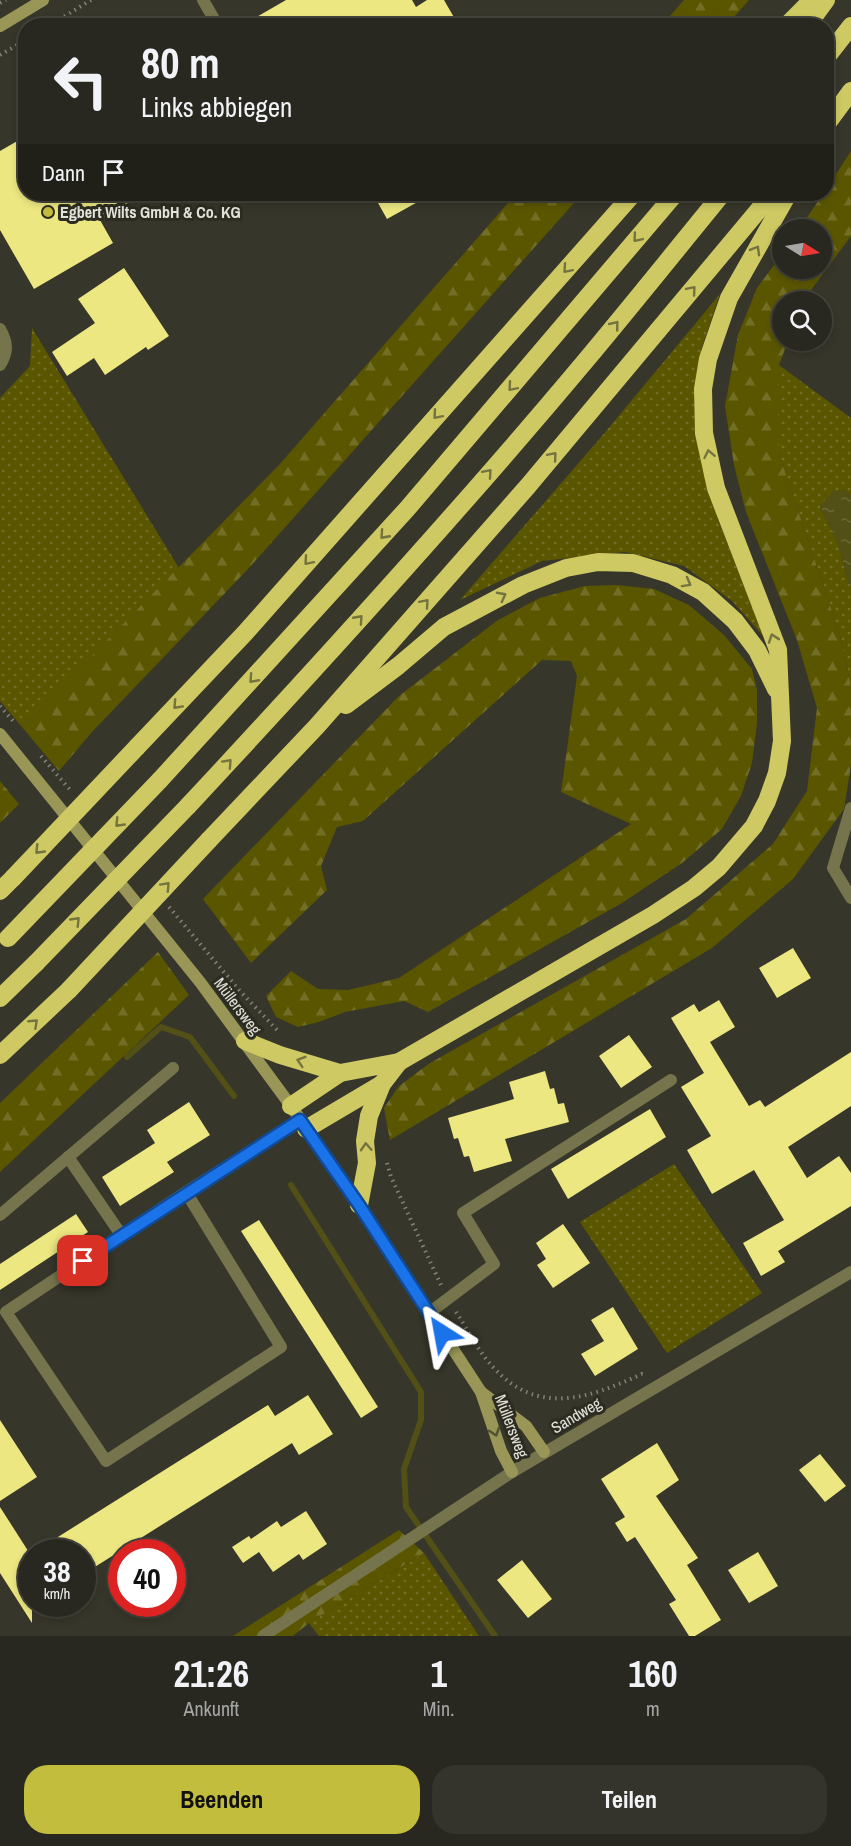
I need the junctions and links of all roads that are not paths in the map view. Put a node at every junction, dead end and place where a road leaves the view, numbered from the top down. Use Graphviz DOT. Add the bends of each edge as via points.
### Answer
graph roads {
  1 [pos="43,0"];
  2 [pos="203,0"];
  3 [pos="812,0"];
  4 [pos="826,0"];
  5 [pos="213,18"];
  6 [pos="794,18"];
  7 [pos="813,18"];
  8 [pos="0,26"];
  9 [pos="851,26"];
  10 [pos="834,48"];
  11 [pos="851,91"];
  12 [pos="834,114"];
  13 [pos="627,201"];
  14 [pos="669,201"];
  15 [pos="716,201"];
  16 [pos="766,201"];
  17 [pos="784,201"];
  18 [pos="0,329"];
  19 [pos="0,365"];
  20 [pos="780,695"];
  21 [pos="317,726"];
  22 [pos="0,734"];
  23 [pos="851,808"];
  24 [pos="0,891"];
  25 [pos="851,898"];
  26 [pos="4,942"];
  27 [pos="0,998"];
  28 [pos="245,1041"];
  29 [pos="0,1055"];
  30 [pos="399,1062"];
  31 [pos="173,1068"];
  32 [pos="340,1073"];
  33 [pos="671,1080"];
  34 [pos="382,1084"];
  35 [pos="299,1118"];
  36 [pos="68,1157"];
  37 [pos="186,1192"];
  38 [pos="359,1205"];
  39 [pos="0,1215"];
  40 [pos="122,1236"];
  41 [pos="851,1272"];
  42 [pos="429,1313"];
  43 [pos="481,1392"];
  44 [pos="544,1452"];
  45 [pos="512,1472"];
  46 [pos="263,1636"];
  1 -- 8 [label="main road"];
  2 -- 5 [label="street"];
  3 -- 6 [label="highway"];
  4 -- 7 [label="highway"];
  9 -- 10 [label="highway"];
  11 -- 12 [label="highway"];
  13 -- 24 [label="highway, one-way, bridge" via="245,633"];
  14 -- 26 [label="highway, one-way, bridge" via="407,509 160,780"];
  27 -- 15 [label="highway, one-way, bridge" via="188,806 435,534 586,360"];
  21 -- 16 [label="highway, one-way" via="528,486"];
  20 -- 17 [label="highway, one-way" via="778,650 716,488 702,410 715,333 729,298"];
  18 -- 19 [label="street" via="6,340 6,355"];
  21 -- 20 [label="highway, one-way" via="444,627 523,585 566,568 598,562 633,563 672,575 703,592 735,621 757,650"];
  20 -- 30 [label="highway" via="782,741 767,801 754,826 718,867 653,915"];
  29 -- 21 [label="highway, one-way, bridge" via="69,990"];
  22 -- 28 [label="main road, Müllersweg"];
  23 -- 25 [label="street" via="832,868"];
  32 -- 28 [label="highway, one-way"];
  28 -- 35 [label="main road, Müllersweg"];
  30 -- 32 [label="highway"];
  30 -- 34 [label="highway"];
  31 -- 36 [label="street"];
  32 -- 35 [label="highway"];
  33 -- 42 [label="street" via="463,1213 494,1264"];
  34 -- 35 [label="highway"];
  38 -- 34 [label="highway, one-way" via="367,1163 369,1116"];
  35 -- 37 [label="street"];
  35 -- 38 [label="main road, Müllersweg"];
  36 -- 39 [label="street"];
  36 -- 40 [label="street"];
  37 -- 40 [label="street"];
  37 -- 40 [label="street" via="281,1347 106,1461 6,1312"];
  38 -- 42 [label="main road, Müllersweg"];
  41 -- 44 [label="street, Sandweg"];
  42 -- 43 [label="main road, Müllersweg"];
  43 -- 44 [label="main road, Müllersweg" via="526,1426"];
  43 -- 45 [label="main road, Müllersweg, one-way"];
  44 -- 45 [label="street, Sandweg"];
  45 -- 46 [label="street, Sandweg"];
}
